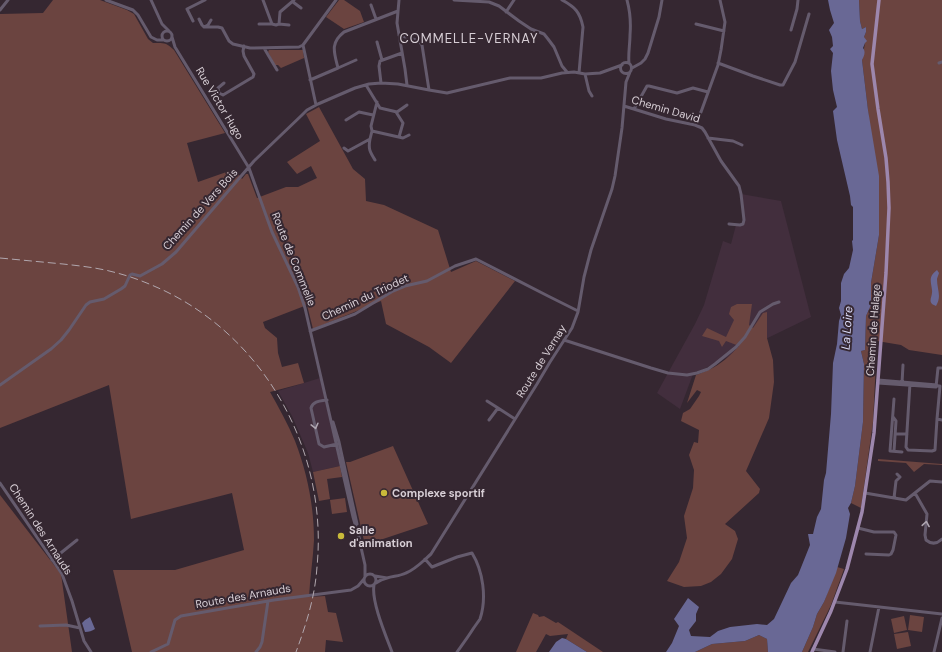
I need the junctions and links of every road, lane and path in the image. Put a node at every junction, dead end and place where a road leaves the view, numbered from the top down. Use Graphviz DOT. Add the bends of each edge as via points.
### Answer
graph roads {
  1 [pos="8,0"];
  2 [pos="106,0"];
  3 [pos="151,0"];
  4 [pos="205,0"];
  5 [pos="263,0"];
  6 [pos="336,0"];
  7 [pos="398,0"];
  8 [pos="454,0"];
  9 [pos="514,0"];
  10 [pos="562,0"];
  11 [pos="627,0"];
  12 [pos="662,0"];
  13 [pos="720,0"];
  14 [pos="798,0"];
  15 [pos="879,0"];
  16 [pos="293,1"];
  17 [pos="490,1"];
  18 [pos="371,5"];
  19 [pos="301,8"];
  20 [pos="0,10"];
  21 [pos="398,11"];
  22 [pos="506,12"];
  23 [pos="809,14"];
  24 [pos="199,19"];
  25 [pos="376,19"];
  26 [pos="211,20"];
  27 [pos="193,21"];
  28 [pos="162,24"];
  29 [pos="259,24"];
  30 [pos="272,24"];
  31 [pos="279,24"];
  32 [pos="696,24"];
  33 [pos="289,25"];
  34 [pos="204,26"];
  35 [pos="791,30"];
  36 [pos="169,31"];
  37 [pos="724,31"];
  38 [pos="163,33"];
  39 [pos="399,35"];
  40 [pos="172,37"];
  41 [pos="154,40"];
  42 [pos="164,40"];
  43 [pos="168,41"];
  44 [pos="377,42"];
  45 [pos="303,45"];
  46 [pos="244,46"];
  47 [pos="175,47"];
  48 [pos="264,48"];
  49 [pos="629,51"];
  50 [pos="402,53"];
  51 [pos="356,60"];
  52 [pos="382,60"];
  53 [pos="718,63"];
  54 [pos="622,64"];
  55 [pos="630,65"];
  56 [pos="338,68"];
  57 [pos="614,68"];
  58 [pos="277,70"];
  59 [pos="622,70"];
  60 [pos="567,72"];
  61 [pos="630,72"];
  62 [pos="579,73"];
  63 [pos="585,74"];
  64 [pos="310,80"];
  65 [pos="626,82"];
  66 [pos="224,83"];
  67 [pos="380,83"];
  68 [pos="366,85"];
  69 [pos="407,85"];
  70 [pos="429,90"];
  71 [pos="708,92"];
  72 [pos="592,96"];
  73 [pos="377,102"];
  74 [pos="316,105"];
  75 [pos="407,105"];
  76 [pos="624,106"];
  77 [pos="634,109"];
  78 [pos="396,112"];
  79 [pos="373,115"];
  80 [pos="346,120"];
  81 [pos="695,125"];
  82 [pos="372,131"];
  83 [pos="409,134"];
  84 [pos="399,137"];
  85 [pos="708,138"];
  86 [pos="370,139"];
  87 [pos="742,145"];
  88 [pos="344,148"];
  89 [pos="375,160"];
  90 [pos="248,168"];
  91 [pos="728,224"];
  92 [pos="779,302"];
  93 [pos="578,311"];
  94 [pos="310,331"];
  95 [pos="564,340"];
  96 [pos="903,366"];
  97 [pos="941,368"];
  98 [pos="878,382"];
  99 [pos="902,383"];
  100 [pos="910,384"];
  101 [pos="0,385"];
  102 [pos="938,386"];
  103 [pos="894,399"];
  104 [pos="327,400"];
  105 [pos="487,401"];
  106 [pos="328,404"];
  107 [pos="498,408"];
  108 [pos="892,417"];
  109 [pos="937,419"];
  110 [pos="489,420"];
  111 [pos="515,420"];
  112 [pos="942,420"];
  113 [pos="895,434"];
  114 [pos="907,434"];
  115 [pos="336,444"];
  116 [pos="894,451"];
  117 [pos="902,452"];
  118 [pos="897,474"];
  119 [pos="942,482"];
  120 [pos="0,483"];
  121 [pos="865,493"];
  122 [pos="915,493"];
  123 [pos="894,498"];
  124 [pos="858,528"];
  125 [pos="78,540"];
  126 [pos="942,540"];
  127 [pos="361,544"];
  128 [pos="866,554"];
  129 [pos="425,559"];
  130 [pos="52,560"];
  131 [pos="365,565"];
  132 [pos="371,574"];
  133 [pos="375,576"];
  134 [pos="365,578"];
  135 [pos="386,578"];
  136 [pos="375,584"];
  137 [pos="367,585"];
  138 [pos="358,586"];
  139 [pos="373,592"];
  140 [pos="268,601"];
  141 [pos="835,602"];
  142 [pos="879,608"];
  143 [pos="942,614"];
  144 [pos="942,618"];
  145 [pos="847,621"];
  146 [pos="40,626"];
  147 [pos="80,628"];
  148 [pos="813,650"];
  149 [pos="91,652"];
  150 [pos="150,652"];
  151 [pos="256,652"];
  152 [pos="392,652"];
  153 [pos="457,652"];
  154 [pos="835,652"];
  155 [pos="843,652"];
  156 [pos="870,652"];
  157 [pos="934,652"];
  1 -- 20 [label="street"];
  2 -- 41 [label="street" via="133,10"];
  3 -- 28 [label="street"];
  4 -- 27 [label="street" via="187,9"];
  5 -- 30 [label="street"];
  6 -- 45 [label="street"];
  7 -- 21 [label="street"];
  8 -- 17 [label="street"];
  9 -- 22 [label="street"];
  10 -- 62 [label="street" via="575,8 582,21"];
  11 -- 49 [label="street" via="631,33"];
  12 -- 55 [label="street" via="648,53 641,63"];
  13 -- 37 [label="street" via="725,22"];
  14 -- 35 [label="street"];
  15 -- 98 [label="main road, Chemin de Halage" via="872,64 889,193"];
  16 -- 19 [label="street"];
  16 -- 31 [label="street" via="280,12"];
  17 -- 22 [label="street"];
  18 -- 25 [label="street"];
  21 -- 25 [label="street"];
  21 -- 39 [label="street"];
  22 -- 60 [label="street" via="544,34"];
  23 -- 53 [label="street" via="795,61 783,85"];
  24 -- 34 [label="street"];
  25 -- 56 [label="street" via="341,34 334,47"];
  26 -- 34 [label="street"];
  28 -- 36 [label="street"];
  28 -- 38 [label="street"];
  29 -- 30 [label="street"];
  30 -- 31 [label="street"];
  31 -- 33 [label="street"];
  32 -- 37 [label="street"];
  34 -- 46 [label="street" via="222,28 231,43"];
  36 -- 38 [label="street"];
  36 -- 40 [label="street"];
  37 -- 53 [label="street"];
  38 -- 41 [label="street"];
  38 -- 42 [label="street"];
  39 -- 50 [label="street"];
  39 -- 70 [label="street" via="419,41 422,45"];
  40 -- 43 [label="street"];
  40 -- 47 [label="street, Rue Victor Hugo"];
  41 -- 42 [label="street"];
  42 -- 43 [label="street"];
  43 -- 47 [label="street, Rue Victor Hugo"];
  44 -- 52 [label="street"];
  45 -- 48 [label="street" via="297,48"];
  45 -- 64 [label="street"];
  46 -- 48 [label="street"];
  46 -- 66 [label="street" via="244,56 254,74 253,77 226,94 221,94 218,88"];
  47 -- 90 [label="street, Rue Victor Hugo"];
  48 -- 58 [label="street"];
  49 -- 54 [label="street"];
  49 -- 55 [label="street"];
  50 -- 52 [label="street"];
  50 -- 69 [label="street"];
  51 -- 56 [label="street"];
  52 -- 67 [label="street" via="378,66"];
  53 -- 71 [label="street"];
  54 -- 55 [label="street" via="626,62"];
  54 -- 57 [label="street"];
  54 -- 59 [label="street"];
  55 -- 61 [label="street"];
  56 -- 64 [label="street"];
  57 -- 59 [label="street"];
  57 -- 63 [label="street" via="600,74"];
  59 -- 61 [label="street" via="625,73"];
  59 -- 65 [label="street, Route de Vernay"];
  60 -- 62 [label="street"];
  60 -- 70 [label="street" via="541,78 510,78 447,93"];
  61 -- 65 [label="street, Route de Vernay"];
  62 -- 63 [label="street"];
  63 -- 72 [label="street"];
  64 -- 74 [label="street"];
  65 -- 76 [label="street, Route de Vernay"];
  67 -- 68 [label="street"];
  67 -- 69 [label="street"];
  68 -- 73 [label="street"];
  68 -- 74 [label="street"];
  69 -- 70 [label="street"];
  71 -- 77 [label="street" via="693,88 677,94 647,86"];
  71 -- 81 [label="street"];
  73 -- 78 [label="street" via="380,108"];
  73 -- 79 [label="street"];
  74 -- 90 [label="street" via="307,110"];
  75 -- 78 [label="street"];
  76 -- 77 [label="street, Chemin David"];
  76 -- 93 [label="street, Route de Vernay" via="615,176 591,250"];
  77 -- 81 [label="street, Chemin David"];
  78 -- 84 [label="street" via="403,123"];
  79 -- 80 [label="street" via="359,112"];
  79 -- 82 [label="street"];
  81 -- 85 [label="street, Chemin David" via="702,128"];
  82 -- 84 [label="street"];
  82 -- 86 [label="street"];
  83 -- 84 [label="street" via="403,138"];
  85 -- 87 [label="street" via="733,141"];
  85 -- 91 [label="street, Chemin David" via="741,194 743,224"];
  86 -- 88 [label="street" via="348,151"];
  86 -- 89 [label="street" via="369,150"];
  90 -- 94 [label="street, Route de Commelle" via="272,232 298,287"];
  90 -- 101 [label="street, Chemin de Vers Bois" via="176,252 162,264 140,276 130,275 125,286 104,299 86,305 61,340"];
  92 -- 95 [label="street" via="760,312 745,337 715,364 708,369 686,375 668,373"];
  93 -- 94 [label="street, Chemin du Triodet" via="476,259 455,266 427,281 393,291 360,312"];
  93 -- 95 [label="street, Route de Vernay"];
  94 -- 104 [label="street, Route de Commelle"];
  95 -- 111 [label="street, Route de Vernay"];
  96 -- 99 [label="street"];
  97 -- 102 [label="street" via="938,368"];
  98 -- 99 [label="street"];
  98 -- 121 [label="main road, Chemin de Halage"];
  99 -- 100 [label="street"];
  100 -- 102 [label="street"];
  100 -- 114 [label="street"];
  102 -- 109 [label="street"];
  103 -- 108 [label="street"];
  104 -- 106 [label="street, Route de Commelle"];
  104 -- 115 [label="street, one-way" via="316,402 311,408 319,444 324,447"];
  105 -- 107 [label="street"];
  106 -- 115 [label="street, Route de Commelle"];
  106 -- 127 [label="street, Route de Commelle"];
  107 -- 110 [label="street"];
  107 -- 111 [label="street"];
  108 -- 113 [label="street" via="896,421"];
  108 -- 116 [label="street" via="890,451"];
  109 -- 112 [label="street"];
  109 -- 114 [label="street" via="935,450 908,450"];
  111 -- 129 [label="street, Route de Vernay" via="436,546"];
  113 -- 114 [label="street"];
  113 -- 116 [label="street"];
  115 -- 127 [label="street, Route de Commelle"];
  116 -- 117 [label="street"];
  118 -- 123 [label="street" via="900,477 896,481"];
  119 -- 122 [label="street" via="930,481"];
  120 -- 130 [label="street, Chemin des Arnauds"];
  121 -- 123 [label="street"];
  121 -- 124 [label="main road, Chemin de Halage"];
  122 -- 123 [label="street" via="906,500"];
  126 -- 122 [label="street, one-way" via="935,544 924,537 927,514"];
  124 -- 128 [label="street" via="896,534 891,554"];
  124 -- 141 [label="main road, Chemin de Halage"];
  125 -- 130 [label="street"];
  127 -- 131 [label="street, Route de Commelle"];
  129 -- 135 [label="street, Route de Vernay" via="414,569"];
  129 -- 153 [label="street" via="432,567 472,553 481,573 483,591 480,620"];
  130 -- 147 [label="street, Chemin des Arnauds" via="62,574"];
  131 -- 132 [label="street, Route de Commelle"];
  131 -- 134 [label="street, Route de Commelle"];
  132 -- 133 [label="street"];
  132 -- 134 [label="street"];
  133 -- 135 [label="street, Route de Vernay"];
  133 -- 136 [label="street"];
  134 -- 137 [label="street"];
  134 -- 138 [label="street"];
  135 -- 136 [label="street, Route de Vernay"];
  136 -- 137 [label="street"];
  136 -- 139 [label="street"];
  137 -- 138 [label="street, Route des Arnauds"];
  137 -- 139 [label="street"];
  138 -- 140 [label="street, Route des Arnauds" via="351,590"];
  139 -- 152 [label="street"];
  140 -- 150 [label="street, Route des Arnauds" via="181,616 175,620 168,644"];
  140 -- 151 [label="street" via="262,642"];
  141 -- 142 [label="street"];
  141 -- 148 [label="main road, Chemin de Halage"];
  142 -- 143 [label="street"];
  142 -- 156 [label="street"];
  144 -- 157 [label="street"];
  145 -- 155 [label="street"];
  146 -- 147 [label="street" via="66,625"];
  147 -- 149 [label="street, Chemin des Arnauds"];
  148 -- 154 [label="street"];
}
